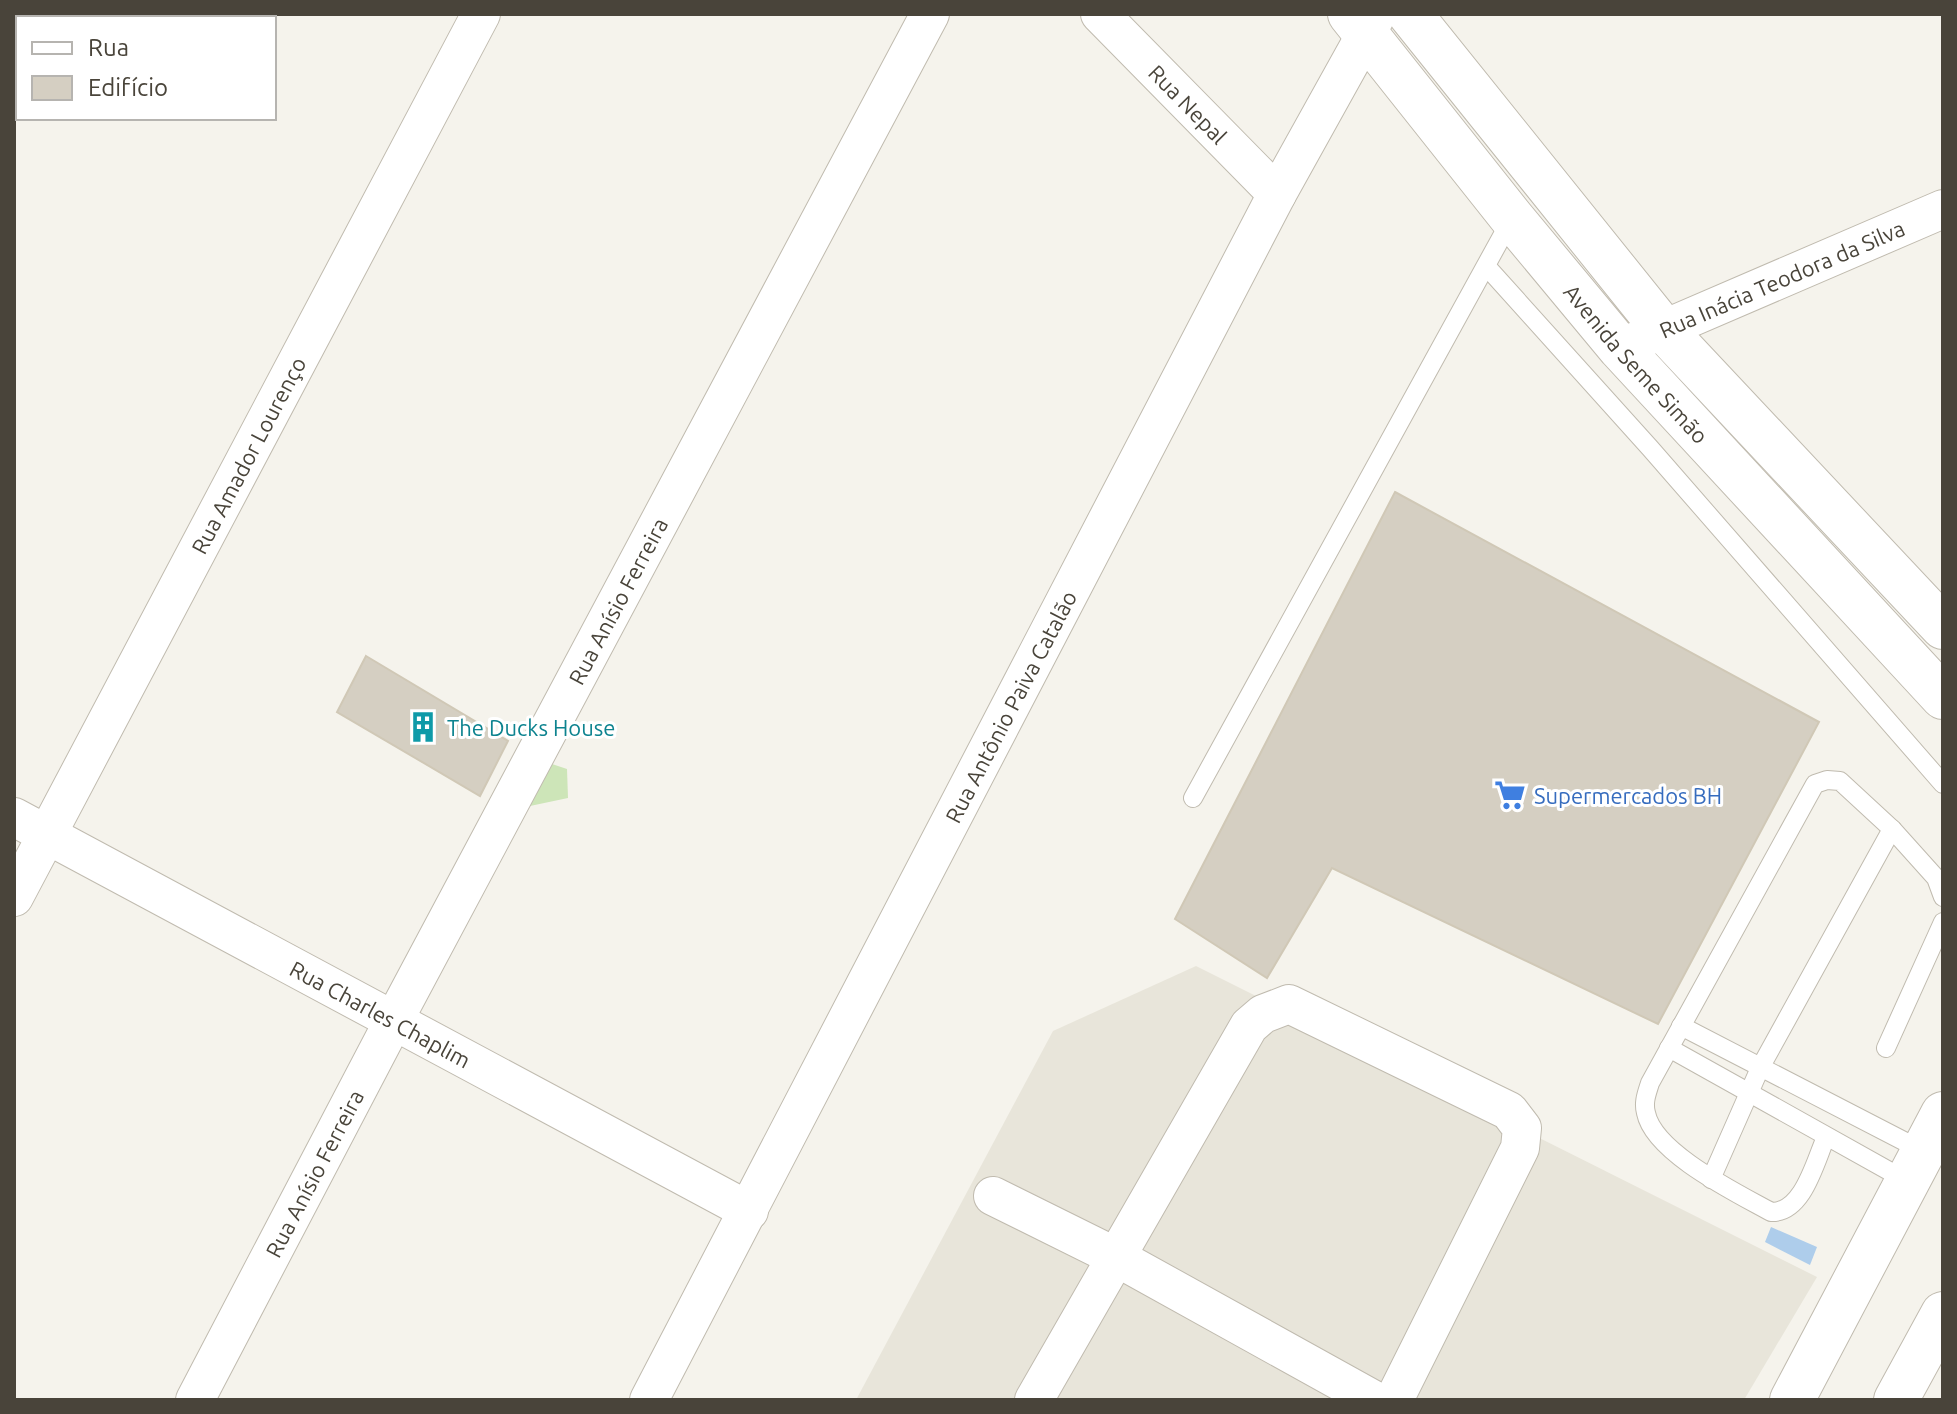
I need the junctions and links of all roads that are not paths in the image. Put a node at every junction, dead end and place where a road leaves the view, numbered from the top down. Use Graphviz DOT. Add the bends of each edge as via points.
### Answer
graph roads {
  1 [pos="481,14"];
  2 [pos="930,14"];
  3 [pos="1100,14"];
  4 [pos="1410,14"];
  5 [pos="1364,20"];
  6 [pos="1277,194"];
  7 [pos="1943,209"];
  8 [pos="1512,218"];
  9 [pos="1487,267"];
  10 [pos="1663,329"];
  11 [pos="1620,348"];
  12 [pos="1943,627"];
  13 [pos="1924,647"];
  14 [pos="1943,697"];
  15 [pos="1943,784"];
  16 [pos="1193,798"];
  17 [pos="14,817"];
  18 [pos="1892,829"];
  19 [pos="47,834"];
  20 [pos="14,897"];
  21 [pos="1943,897"];
  22 [pos="1943,922"];
  23 [pos="394,1020"];
  24 [pos="1681,1026"];
  25 [pos="1669,1048"];
  26 [pos="1886,1048"];
  27 [pos="1760,1068"];
  28 [pos="1748,1095"];
  29 [pos="1826,1137"];
  30 [pos="1924,1149"];
  31 [pos="1711,1179"];
  32 [pos="993,1196"];
  33 [pos="749,1211"];
  34 [pos="1116,1257"];
  35 [pos="1943,1315"];
  36 [pos="195,1400"];
  37 [pos="649,1400"];
  38 [pos="1034,1400"];
  39 [pos="1374,1400"];
  40 [pos="1394,1400"];
  41 [pos="1792,1400"];
  42 [pos="1896,1400"];
  1 -- 19 [label="street, Rua Amador Lourenço"];
  2 -- 23 [label="street, Rua Anísio Ferreira"];
  3 -- 6 [label="street, Rua Nepal"];
  4 -- 10 [label="street, Avenida Seme Simão"];
  5 -- 6 [label="street, Rua Antônio Paiva Catalão"];
  5 -- 8 [label="street, Avenida Seme Simão"];
  6 -- 33 [label="street, Rua Antônio Paiva Catalão"];
  7 -- 10 [label="street, Rua Inácia Teodora da Silva"];
  8 -- 9 [label="lane"];
  8 -- 11 [label="street, Avenida Seme Simão"];
  9 -- 15 [label="lane"];
  9 -- 16 [label="lane"];
  10 -- 11 [label="street, Rua Inácia Teodora da Silva"];
  10 -- 12 [label="street, Avenida Seme Simão"];
  11 -- 13 [label="street, Avenida Seme Simão" via="1761,503"];
  13 -- 14 [label="street, Avenida Seme Simão"];
  17 -- 19 [label="street, Rua Charles Chaplim"];
  18 -- 21 [label="lane" via="1936,878"];
  18 -- 24 [label="lane" via="1840,781 1815,784"];
  18 -- 27 [label="lane"];
  19 -- 20 [label="street, Rua Amador Lourenço"];
  19 -- 23 [label="street, Rua Charles Chaplim"];
  22 -- 26 [label="lane"];
  23 -- 33 [label="street, Rua Charles Chaplim"];
  23 -- 36 [label="street, Rua Anísio Ferreira"];
  24 -- 25 [label="lane"];
  24 -- 27 [label="lane"];
  25 -- 28 [label="lane"];
  25 -- 31 [label="lane" via="1650,1083 1646,1114 1651,1128 1674,1152"];
  27 -- 28 [label="lane"];
  27 -- 30 [label="lane"];
  28 -- 29 [label="lane"];
  28 -- 31 [label="lane"];
  29 -- 30 [label="lane"];
  29 -- 31 [label="lane" via="1799,1196 1781,1212 1771,1212"];
  30 -- 41 [label="street"];
  32 -- 34 [label="street"];
  33 -- 37 [label="street, Rua Antônio Paiva Catalão"];
  34 -- 38 [label="street"];
  34 -- 39 [label="street"];
  34 -- 40 [label="street" via="1249,1026 1289,1004 1509,1111 1522,1128 1520,1148"];
  35 -- 42 [label="street"];
}
